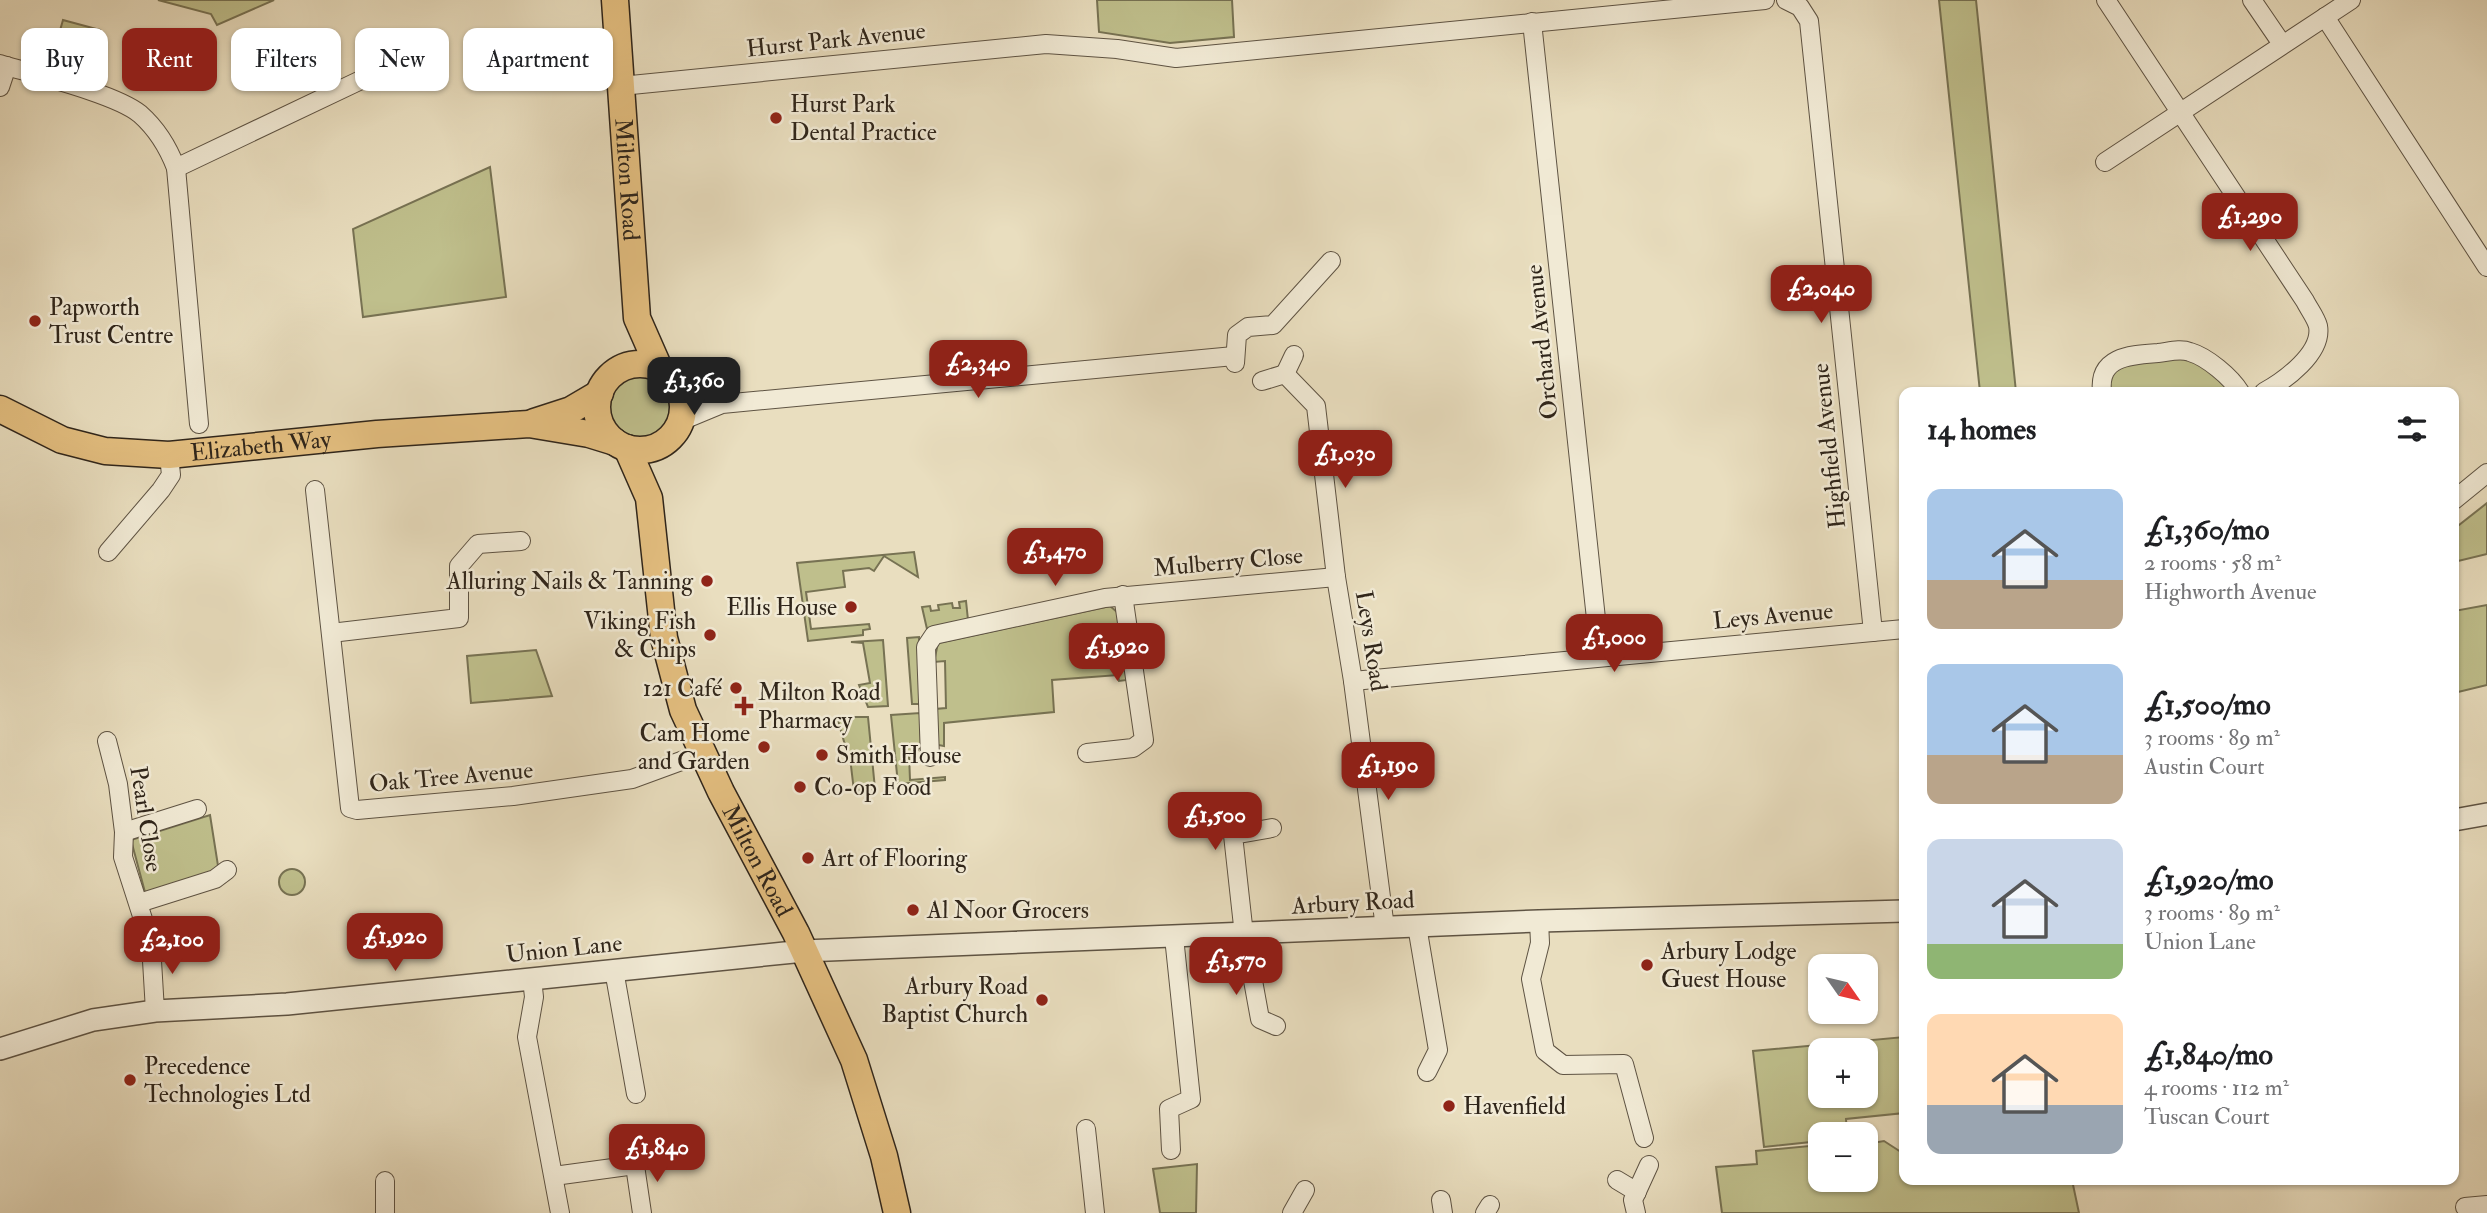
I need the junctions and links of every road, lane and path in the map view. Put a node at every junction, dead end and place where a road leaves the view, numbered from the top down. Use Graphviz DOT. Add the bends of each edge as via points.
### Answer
graph roads {
  1 [pos="615,0"];
  2 [pos="1765,0"];
  3 [pos="2106,0"];
  4 [pos="2252,0"];
  5 [pos="2351,0"];
  6 [pos="1793,3"];
  7 [pos="2325,17"];
  8 [pos="1532,22"];
  9 [pos="2282,44"];
  10 [pos="3,65"];
  11 [pos="355,83"];
  12 [pos="621,86"];
  13 [pos="0,87"];
  14 [pos="2180,112"];
  15 [pos="2105,162"];
  16 [pos="176,168"];
  17 [pos="1331,261"];
  18 [pos="2487,267"];
  19 [pos="637,318"];
  20 [pos="1294,355"];
  21 [pos="659,368"];
  22 [pos="621,369"];
  23 [pos="1285,374"];
  24 [pos="1262,381"];
  25 [pos="2102,387"];
  26 [pos="2235,387"];
  27 [pos="2270,387"];
  28 [pos="681,392"];
  29 [pos="600,393"];
  30 [pos="718,405"];
  31 [pos="0,410"];
  32 [pos="199,424"];
  33 [pos="529,424"];
  34 [pos="674,431"];
  35 [pos="621,445"];
  36 [pos="169,455"];
  37 [pos="2487,473"];
  38 [pos="315,490"];
  39 [pos="2459,496"];
  40 [pos="649,498"];
  41 [pos="521,541"];
  42 [pos="108,552"];
  43 [pos="1336,577"];
  44 [pos="1123,595"];
  45 [pos="1899,629"];
  46 [pos="1873,632"];
  47 [pos="331,633"];
  48 [pos="1600,656"];
  49 [pos="1353,681"];
  50 [pos="107,741"];
  51 [pos="703,753"];
  52 [pos="1087,753"];
  53 [pos="930,757"];
  54 [pos="197,809"];
  55 [pos="2487,814"];
  56 [pos="2459,819"];
  57 [pos="1272,828"];
  58 [pos="124,832"];
  59 [pos="227,870"];
  60 [pos="139,903"];
  61 [pos="1899,911"];
  62 [pos="1539,921"];
  63 [pos="1417,926"];
  64 [pos="1385,928"];
  65 [pos="1247,934"];
  66 [pos="1174,937"];
  67 [pos="804,951"];
  68 [pos="614,970"];
  69 [pos="532,979"];
  70 [pos="155,1011"];
  71 [pos="1276,1026"];
  72 [pos="0,1049"];
  73 [pos="1427,1072"];
  74 [pos="636,1094"];
  75 [pos="1086,1129"];
  76 [pos="1644,1138"];
  77 [pos="660,1146"];
  78 [pos="1171,1150"];
  79 [pos="635,1165"];
  80 [pos="1648,1165"];
  81 [pos="554,1176"];
  82 [pos="1616,1180"];
  83 [pos="385,1181"];
  84 [pos="1305,1190"];
  85 [pos="1637,1192"];
  86 [pos="2487,1205"];
  87 [pos="2465,1207"];
  88 [pos="1295,1212"];
  89 [pos="385,1213"];
  90 [pos="560,1213"];
  91 [pos="642,1213"];
  92 [pos="897,1213"];
  93 [pos="1095,1213"];
  94 [pos="1636,1213"];
  1 -- 12 [label="main road, Milton Road"];
  2 -- 8 [label="street, Hurst Park Avenue"];
  3 -- 14 [label="street"];
  4 -- 9 [label="street"];
  5 -- 7 [label="street"];
  6 -- 46 [label="street, Highfield Avenue" via="1809,21"];
  7 -- 9 [label="street"];
  7 -- 18 [label="street"];
  8 -- 12 [label="street, Hurst Park Avenue" via="1176,58 1046,44"];
  8 -- 48 [label="street, Orchard Avenue"];
  9 -- 14 [label="street"];
  10 -- 13 [label="street"];
  10 -- 16 [label="street" via="89,91 138,112 167,145"];
  11 -- 16 [label="street"];
  12 -- 19 [label="main road, Milton Road"];
  14 -- 15 [label="street"];
  14 -- 27 [label="street" via="2318,326 2316,346 2306,359"];
  16 -- 32 [label="street"];
  17 -- 30 [label="street" via="1273,325 1248,327 1237,335 1235,360"];
  19 -- 21 [label="main road, Milton Road"];
  19 -- 22 [label="main road, Milton Road"];
  20 -- 23 [label="street"];
  21 -- 22 [label="main road" via="637,364"];
  21 -- 28 [label="main road" via="673,378"];
  22 -- 29 [label="main road"];
  23 -- 24 [label="street"];
  23 -- 43 [label="street, Leys Road" via="1316,406"];
  25 -- 26 [label="street" via="2107,367 2123,356 2185,350 2211,364"];
  28 -- 30 [label="street"];
  28 -- 34 [label="main road"];
  29 -- 33 [label="main road, Elizabeth Way" via="571,410"];
  29 -- 35 [label="main road" via="601,424"];
  30 -- 34 [label="street"];
  31 -- 36 [label="main road, Elizabeth Way" via="62,440 106,451"];
  33 -- 35 [label="main road, Elizabeth Way" via="589,433"];
  33 -- 36 [label="main road, Elizabeth Way"];
  34 -- 35 [label="main road" via="642,450"];
  34 -- 40 [label="main road, Milton Road"];
  35 -- 40 [label="main road, Milton Road"];
  36 -- 42 [label="street" via="171,475"];
  37 -- 39 [label="street"];
  38 -- 47 [label="street, Oak Tree Avenue"];
  40 -- 51 [label="main road, Milton Road" via="668,663"];
  41 -- 47 [label="street" via="478,544 459,566 459,618"];
  43 -- 44 [label="street, Mulberry Close"];
  43 -- 49 [label="street, Leys Road"];
  44 -- 52 [label="street, Mulberry Close" via="1143,740 1133,748"];
  44 -- 53 [label="street, Mulberry Close" via="931,637 926,647"];
  45 -- 46 [label="street, Leys Avenue"];
  46 -- 48 [label="street, Leys Avenue"];
  47 -- 51 [label="street, Oak Tree Avenue" via="350,808 513,796 632,779"];
  48 -- 49 [label="street, Leys Avenue"];
  49 -- 64 [label="street, Leys Road"];
  50 -- 58 [label="street, Pearl Close"];
  51 -- 67 [label="main road, Milton Road"];
  54 -- 58 [label="street"];
  55 -- 56 [label="street"];
  57 -- 65 [label="street" via="1233,835"];
  58 -- 60 [label="street, Pearl Close" via="123,857"];
  59 -- 60 [label="street, Pearl Close" via="215,879"];
  60 -- 70 [label="street, Pearl Close" via="150,944"];
  61 -- 62 [label="street, Arbury Road"];
  62 -- 63 [label="street, Arbury Road"];
  62 -- 76 [label="street" via="1531,979 1545,1051 1563,1065 1624,1064"];
  63 -- 64 [label="street, Arbury Road"];
  63 -- 73 [label="street" via="1438,1050"];
  64 -- 65 [label="street, Arbury Road"];
  65 -- 66 [label="street, Arbury Road"];
  65 -- 71 [label="street" via="1260,1019"];
  66 -- 67 [label="street, Arbury Road"];
  66 -- 78 [label="street" via="1191,1099 1169,1109"];
  67 -- 68 [label="street, Union Lane"];
  67 -- 92 [label="main road, Milton Road" via="854,1060"];
  68 -- 69 [label="street, Union Lane"];
  68 -- 74 [label="street"];
  69 -- 70 [label="street, Union Lane" via="287,1004"];
  69 -- 81 [label="street" via="534,998 527,1037"];
  70 -- 72 [label="street, Union Lane" via="93,1020"];
  75 -- 93 [label="street"];
  77 -- 79 [label="street" via="633,1152"];
  79 -- 81 [label="street"];
  79 -- 91 [label="street"];
  80 -- 85 [label="street"];
  81 -- 90 [label="street"];
  82 -- 85 [label="street"];
  83 -- 89 [label="street"];
  84 -- 88 [label="street"];
  85 -- 94 [label="street" via="1633,1200"];
  86 -- 87 [label="street"];
}
